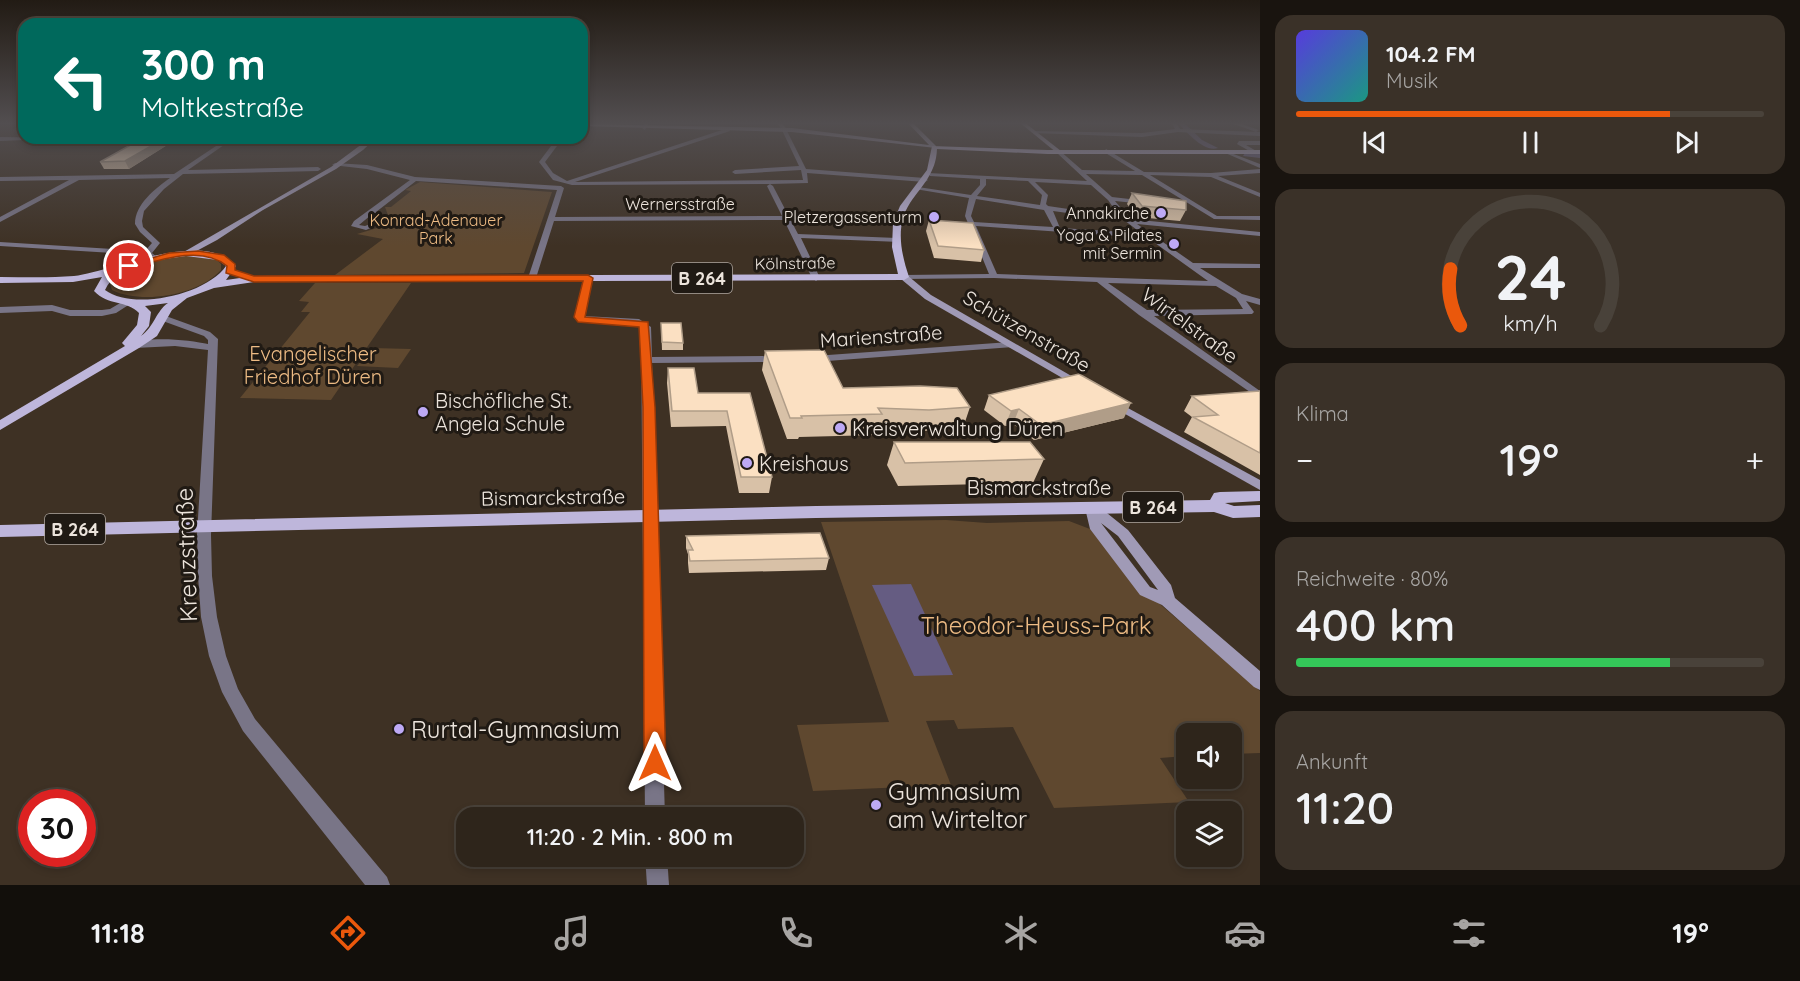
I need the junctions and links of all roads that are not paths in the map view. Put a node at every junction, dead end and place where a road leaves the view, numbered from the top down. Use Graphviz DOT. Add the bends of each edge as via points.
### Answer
graph roads {
  1 [pos="195,163"];
  2 [pos="543,163"];
  3 [pos="626,163"];
  4 [pos="800,163"];
  5 [pos="930,163"];
  6 [pos="1071,163"];
  7 [pos="1129,163"];
  8 [pos="335,165"];
  9 [pos="318,169"];
  10 [pos="803,169"];
  11 [pos="1260,171"];
  12 [pos="735,172"];
  13 [pos="1080,172"];
  14 [pos="1237,173"];
  15 [pos="180,174"];
  16 [pos="1148,174"];
  17 [pos="1210,175"];
  18 [pos="78,177"];
  19 [pos="927,177"];
  20 [pos="982,178"];
  21 [pos="0,179"];
  22 [pos="415,179"];
  23 [pos="1031,181"];
  24 [pos="1260,181"];
  25 [pos="1092,183"];
  26 [pos="562,184"];
  27 [pos="770,186"];
  28 [pos="918,189"];
  29 [pos="1260,195"];
  30 [pos="973,197"];
  31 [pos="1110,199"];
  32 [pos="1154,202"];
  33 [pos="1011,203"];
  34 [pos="1174,203"];
  35 [pos="1194,204"];
  36 [pos="1047,208"];
  37 [pos="372,212"];
  38 [pos="1011,212"];
  39 [pos="1122,215"];
  40 [pos="787,218"];
  41 [pos="1240,218"];
  42 [pos="1260,218"];
  43 [pos="552,219"];
  44 [pos="0,220"];
  45 [pos="1131,220"];
  46 [pos="971,224"];
  47 [pos="1058,231"];
  48 [pos="1258,234"];
  49 [pos="796,236"];
  50 [pos="1151,236"];
  51 [pos="897,240"];
  52 [pos="0,244"];
  53 [pos="210,249"];
  54 [pos="150,256"];
  55 [pos="1188,265"];
  56 [pos="1260,266"];
  57 [pos="118,270"];
  58 [pos="230,271"];
  59 [pos="994,276"];
  60 [pos="904,277"];
  61 [pos="532,278"];
  62 [pos="588,278"];
  63 [pos="816,278"];
  64 [pos="73,279"];
  65 [pos="254,279"];
  66 [pos="0,280"];
  67 [pos="1100,281"];
  68 [pos="1218,284"];
  69 [pos="100,285"];
  70 [pos="212,285"];
  71 [pos="190,294"];
  72 [pos="1239,297"];
  73 [pos="131,302"];
  74 [pos="1260,302"];
  75 [pos="0,310"];
  76 [pos="1142,313"];
  77 [pos="164,318"];
  78 [pos="135,345"];
  79 [pos="1010,345"];
  80 [pos="214,348"];
  81 [pos="112,357"];
  82 [pos="784,359"];
  83 [pos="807,359"];
  84 [pos="647,360"];
  85 [pos="1092,390"];
  86 [pos="1102,396"];
  87 [pos="1260,396"];
  88 [pos="0,426"];
  89 [pos="1260,486"];
  90 [pos="1260,496"];
  91 [pos="1215,506"];
  92 [pos="1092,508"];
  93 [pos="1260,510"];
  94 [pos="651,516"];
  95 [pos="205,526"];
  96 [pos="0,531"];
  97 [pos="1260,682"];
  98 [pos="655,807"];
  99 [pos="657,867"];
  100 [pos="379,885"];
  101 [pos="658,885"];
  1 -- 15 [label="street"];
  2 -- 26 [label="street" via="553,179"];
  3 -- 26 [label="street"];
  4 -- 10 [label="street"];
  5 -- 19 [label="main road"];
  6 -- 13 [label="street"];
  7 -- 16 [label="street"];
  8 -- 22 [label="street"];
  8 -- 53 [label="street" via="243,220"];
  9 -- 15 [label="street"];
  10 -- 12 [label="street"];
  10 -- 19 [label="street"];
  10 -- 26 [label="street" via="807,180 802,183"];
  11 -- 14 [label="street"];
  13 -- 16 [label="street"];
  13 -- 25 [label="street"];
  14 -- 17 [label="street"];
  14 -- 24 [label="street"];
  15 -- 18 [label="street"];
  15 -- 54 [label="street" via="155,193 138,220 156,243"];
  16 -- 17 [label="street"];
  16 -- 35 [label="street"];
  17 -- 29 [label="street"];
  18 -- 21 [label="street"];
  18 -- 44 [label="street"];
  19 -- 20 [label="street"];
  19 -- 28 [label="main road"];
  20 -- 23 [label="street"];
  20 -- 30 [label="street" via="983,185"];
  22 -- 26 [label="street" via="511,187"];
  22 -- 37 [label="street"];
  23 -- 25 [label="street"];
  23 -- 36 [label="street" via="1045,195 1043,205"];
  25 -- 31 [label="street"];
  26 -- 43 [label="street"];
  27 -- 40 [label="street"];
  28 -- 30 [label="street"];
  28 -- 51 [label="main road" via="898,217"];
  30 -- 33 [label="street"];
  30 -- 46 [label="street" via="968,214"];
  31 -- 32 [label="street"];
  31 -- 39 [label="street"];
  33 -- 36 [label="street"];
  33 -- 38 [label="street"];
  34 -- 35 [label="street"];
  35 -- 41 [label="street" via="1213,216"];
  36 -- 39 [label="street"];
  36 -- 47 [label="street"];
  39 -- 45 [label="street"];
  40 -- 43 [label="street, Wernersstraße"];
  40 -- 49 [label="street"];
  41 -- 42 [label="street"];
  41 -- 48 [label="street"];
  43 -- 61 [label="street"];
  45 -- 48 [label="street"];
  45 -- 50 [label="street"];
  46 -- 47 [label="street" via="1012,224"];
  46 -- 59 [label="street"];
  47 -- 50 [label="street"];
  49 -- 51 [label="street"];
  49 -- 63 [label="street"];
  50 -- 55 [label="street"];
  51 -- 60 [label="main road"];
  52 -- 54 [label="street"];
  53 -- 54 [label="main road, B 264"];
  53 -- 58 [label="main road, B 264" via="228,260"];
  54 -- 57 [label="main road, B 264"];
  55 -- 56 [label="street"];
  55 -- 68 [label="street"];
  57 -- 64 [label="main road, B 264"];
  57 -- 69 [label="main road, B 264"];
  58 -- 65 [label="main road, Kölnstraße / B 264"];
  58 -- 70 [label="main road, B 264"];
  59 -- 60 [label="street, Kölnstraße"];
  59 -- 67 [label="street, Kölnstraße"];
  60 -- 63 [label="main road, Kölnstraße / B 264"];
  60 -- 79 [label="street, Schützenstraße" via="928,297"];
  61 -- 62 [label="main road, Kölnstraße / B 264"];
  61 -- 65 [label="main road, Kölnstraße / B 264"];
  62 -- 63 [label="main road, Kölnstraße / B 264"];
  62 -- 84 [label="street" via="579,317 588,321 644,324"];
  64 -- 66 [label="main road, B 264"];
  64 -- 69 [label="main road, B 264"];
  65 -- 70 [label="main road, Kölnstraße / B 264"];
  67 -- 68 [label="street, Kölnstraße"];
  67 -- 76 [label="street, Wirtelstraße"];
  68 -- 72 [label="street"];
  69 -- 73 [label="main road, B 264" via="102,296"];
  70 -- 71 [label="main road, B 264"];
  71 -- 73 [label="main road, B 264"];
  71 -- 77 [label="main road, B 264" via="168,308"];
  72 -- 74 [label="street"];
  72 -- 76 [label="street" via="1249,312"];
  73 -- 75 [label="street" via="102,313"];
  73 -- 81 [label="main road, B 264" via="145,312 143,326"];
  76 -- 87 [label="street, Wirtelstraße"];
  77 -- 78 [label="main road, B 264" via="153,333"];
  77 -- 80 [label="street" via="207,334 213,339"];
  78 -- 80 [label="street" via="197,343"];
  78 -- 81 [label="main road, B 264"];
  79 -- 83 [label="street, Marienstraße"];
  79 -- 85 [label="street, Schützenstraße"];
  80 -- 95 [label="street, Kreuzstraße"];
  81 -- 88 [label="main road, B 264"];
  82 -- 84 [label="street"];
  84 -- 94 [label="street"];
  86 -- 89 [label="street, Schützenstraße"];
  90 -- 91 [label="main road, Bismarckstraße / B 264" via="1220,497"];
  91 -- 92 [label="main road, Bismarckstraße / B 264"];
  91 -- 93 [label="main road, Bismarckstraße / B 264" via="1233,512"];
  92 -- 94 [label="main road, Bismarckstraße / B 264"];
  92 -- 97 [label="street" via="1095,526 1145,591 1167,601"];
  94 -- 95 [label="main road, Bismarckstraße / B 264"];
  94 -- 98 [label="street"];
  95 -- 96 [label="main road, Bismarckstraße / B 264"];
  95 -- 100 [label="street, Kreuzstraße" via="206,585 213,630 220,669 234,704"];
  99 -- 101 [label="street"];
}
